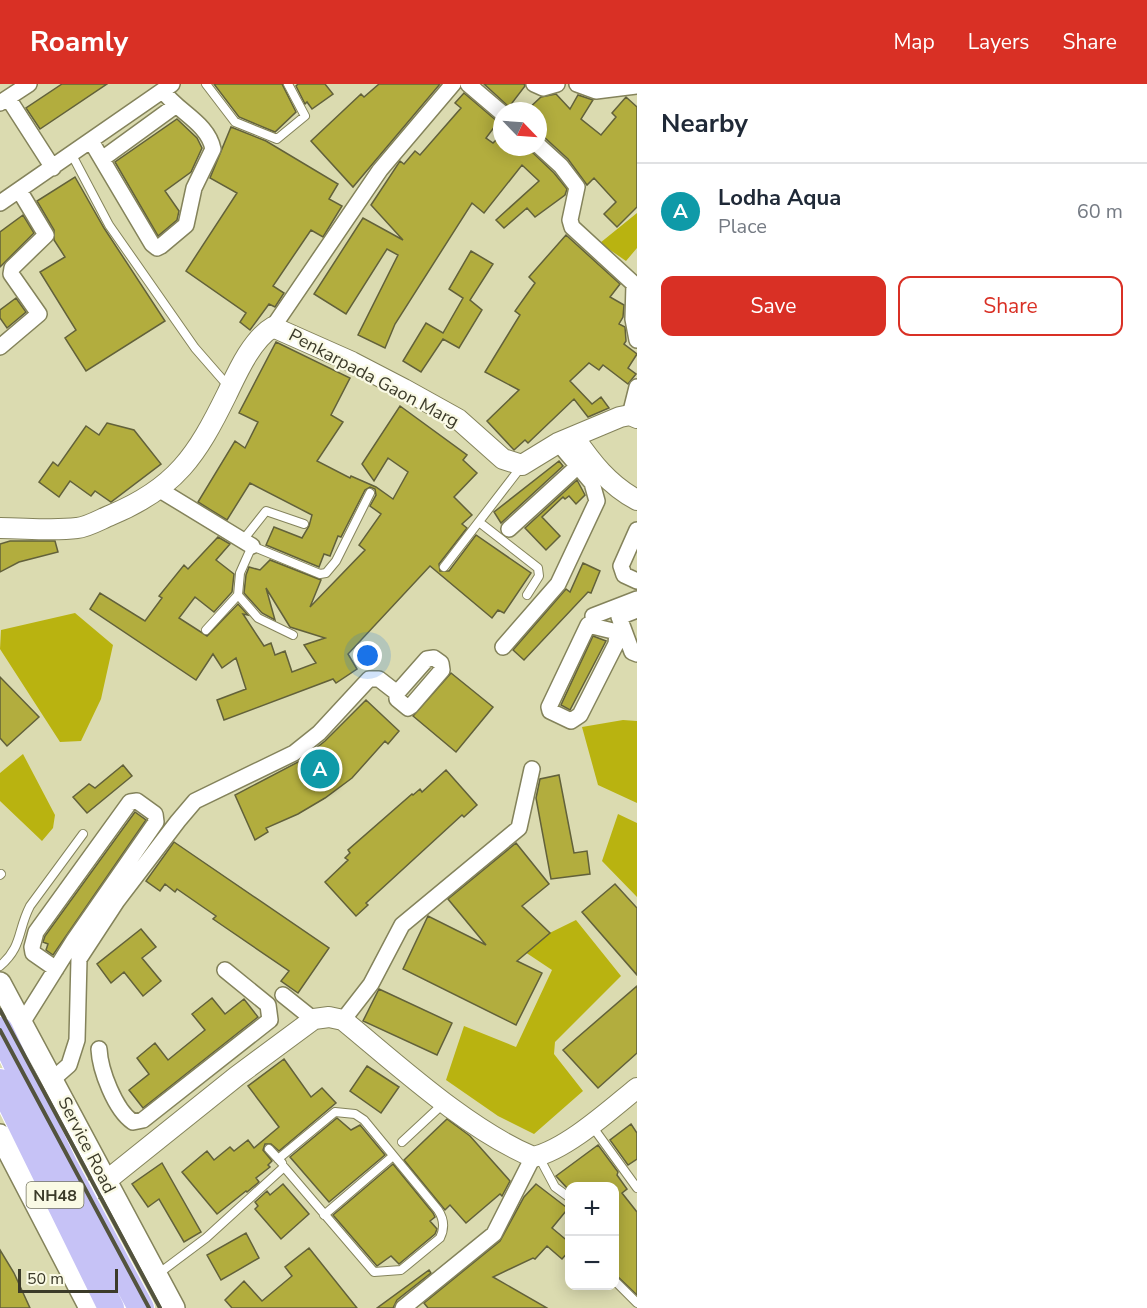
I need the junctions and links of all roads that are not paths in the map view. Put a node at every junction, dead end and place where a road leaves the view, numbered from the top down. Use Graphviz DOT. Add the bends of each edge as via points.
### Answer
graph roads {
  1 [pos="30,84"];
  2 [pos="206,84"];
  3 [pos="288,84"];
  4 [pos="453,84"];
  5 [pos="468,84"];
  6 [pos="534,84"];
  7 [pos="557,84"];
  8 [pos="577,84"];
  9 [pos="637,86"];
  10 [pos="168,88"];
  11 [pos="4,100"];
  12 [pos="493,105"];
  13 [pos="176,106"];
  14 [pos="91,141"];
  15 [pos="547,153"];
  16 [pos="72,155"];
  17 [pos="102,159"];
  18 [pos="53,168"];
  19 [pos="19,190"];
  20 [pos="2,198"];
  21 [pos="636,279"];
  22 [pos="273,327"];
  23 [pos="637,340"];
  24 [pos="0,347"];
  25 [pos="637,387"];
  26 [pos="230,388"];
  27 [pos="634,416"];
  28 [pos="566,440"];
  29 [pos="522,465"];
  30 [pos="578,466"];
  31 [pos="160,490"];
  32 [pos="370,493"];
  33 [pos="637,500"];
  34 [pos="479,522"];
  35 [pos="304,524"];
  36 [pos="0,528"];
  37 [pos="509,530"];
  38 [pos="637,530"];
  39 [pos="248,543"];
  40 [pos="444,567"];
  41 [pos="637,581"];
  42 [pos="238,595"];
  43 [pos="527,595"];
  44 [pos="637,599"];
  45 [pos="637,610"];
  46 [pos="593,616"];
  47 [pos="616,616"];
  48 [pos="206,630"];
  49 [pos="293,635"];
  50 [pos="503,647"];
  51 [pos="637,654"];
  52 [pos="398,693"];
  53 [pos="532,769"];
  54 [pos="83,834"];
  55 [pos="0,966"];
  56 [pos="56,969"];
  57 [pos="225,970"];
  58 [pos="0,983"];
  59 [pos="282,996"];
  60 [pos="314,1019"];
  61 [pos="343,1020"];
  62 [pos="11,1026"];
  63 [pos="99,1049"];
  64 [pos="207,1071"];
  65 [pos="53,1080"];
  66 [pos="0,1082"];
  67 [pos="637,1088"];
  68 [pos="221,1089"];
  69 [pos="445,1102"];
  70 [pos="591,1125"];
  71 [pos="0,1135"];
  72 [pos="402,1142"];
  73 [pos="270,1149"];
  74 [pos="393,1156"];
  75 [pos="536,1156"];
  76 [pos="278,1159"];
  77 [pos="285,1167"];
  78 [pos="106,1181"];
  79 [pos="637,1188"];
  80 [pos="565,1194"];
  81 [pos="72,1204"];
  82 [pos="324,1215"];
  83 [pos="157,1275"];
  84 [pos="619,1284"];
  85 [pos="637,1303"];
  86 [pos="90,1308"];
  87 [pos="111,1308"];
  88 [pos="141,1308"];
  89 [pos="174,1308"];
  90 [pos="404,1308"];
  1 -- 11 [label="street"];
  2 -- 3 [label="lane" via="235,122 277,139 305,116"];
  4 -- 22 [label="street" via="380,170"];
  5 -- 12 [label="street"];
  6 -- 7 [label="street" via="543,88"];
  8 -- 9 [label="street" via="596,91"];
  10 -- 13 [label="street"];
  10 -- 14 [label="street"];
  11 -- 18 [label="street"];
  13 -- 17 [label="street"];
  13 -- 17 [label="street" via="207,132 213,149 194,188 186,225 158,248"];
  14 -- 16 [label="street"];
  14 -- 17 [label="street"];
  15 -- 21 [label="street" via="577,187 572,227"];
  16 -- 18 [label="street"];
  16 -- 26 [label="lane" via="109,225 195,348"];
  18 -- 19 [label="street"];
  19 -- 20 [label="street"];
  19 -- 24 [label="street" via="46,236 11,273 39,314"];
  21 -- 23 [label="street" via="633,320"];
  22 -- 26 [label="street, Penkarpada Gaon Marg" via="260,338"];
  22 -- 29 [label="street, Penkarpada Gaon Marg" via="413,394 458,420 503,459"];
  25 -- 27 [label="street"];
  26 -- 31 [label="street, Penkarpada Gaon Marg" via="187,465"];
  27 -- 28 [label="street"];
  28 -- 29 [label="street"];
  28 -- 30 [label="street"];
  28 -- 33 [label="street" via="619,490"];
  29 -- 34 [label="lane"];
  30 -- 37 [label="street"];
  30 -- 50 [label="street" via="592,483 597,501 558,584"];
  31 -- 36 [label="street, Penkarpada Gaon Marg" via="79,528"];
  31 -- 39 [label="street"];
  32 -- 39 [label="lane" via="326,573"];
  34 -- 40 [label="lane"];
  34 -- 43 [label="lane" via="538,568 539,576"];
  35 -- 39 [label="lane" via="266,511"];
  38 -- 41 [label="street" via="621,566 624,574"];
  39 -- 42 [label="lane"];
  42 -- 48 [label="lane"];
  42 -- 49 [label="lane" via="258,618"];
  44 -- 47 [label="street"];
  45 -- 47 [label="street"];
  46 -- 47 [label="street"];
  47 -- 47 [label="street" via="585,627 551,700 550,711 576,720 616,644"];
  47 -- 51 [label="street" via="632,652"];
  52 -- 65 [label="street" via="380,679 369,679 294,753 195,801 79,959 77,1040 69,1065"];
  53 -- 61 [label="street" via="519,828 402,925 371,984"];
  54 -- 55 [label="lane" via="30,906 14,954"];
  56 -- 56 [label="street" via="156,822 155,814 135,800 36,932 33,953"];
  56 -- 62 [label="street"];
  57 -- 64 [label="street" via="268,1005 270,1020"];
  58 -- 62 [label="main road, Service Road"];
  59 -- 60 [label="street"];
  60 -- 61 [label="street"];
  60 -- 68 [label="street"];
  61 -- 69 [label="street"];
  62 -- 65 [label="main road, Service Road"];
  62 -- 81 [label="highway, NH48"];
  63 -- 64 [label="street" via="105,1078 133,1122 143,1120"];
  64 -- 68 [label="street"];
  65 -- 78 [label="main road, Service Road"];
  66 -- 81 [label="highway, NH48"];
  67 -- 70 [label="street"];
  68 -- 78 [label="street"];
  69 -- 72 [label="lane"];
  69 -- 75 [label="street" via="512,1148"];
  70 -- 75 [label="street"];
  70 -- 79 [label="lane"];
  71 -- 86 [label="main road"];
  73 -- 76 [label="lane"];
  74 -- 76 [label="lane" via="364,1120 335,1112"];
  74 -- 82 [label="lane"];
  74 -- 82 [label="lane" via="442,1215 443,1232 432,1244 397,1273 374,1272"];
  75 -- 80 [label="lane" via="555,1187"];
  75 -- 90 [label="street" via="494,1234"];
  76 -- 77 [label="lane"];
  77 -- 82 [label="lane"];
  77 -- 83 [label="lane" via="206,1238"];
  78 -- 81 [label="street"];
  78 -- 83 [label="main road, Service Road"];
  81 -- 87 [label="highway, NH48"];
  81 -- 88 [label="highway, NH48"];
  83 -- 89 [label="main road, Service Road"];
  84 -- 85 [label="lane"];
}
